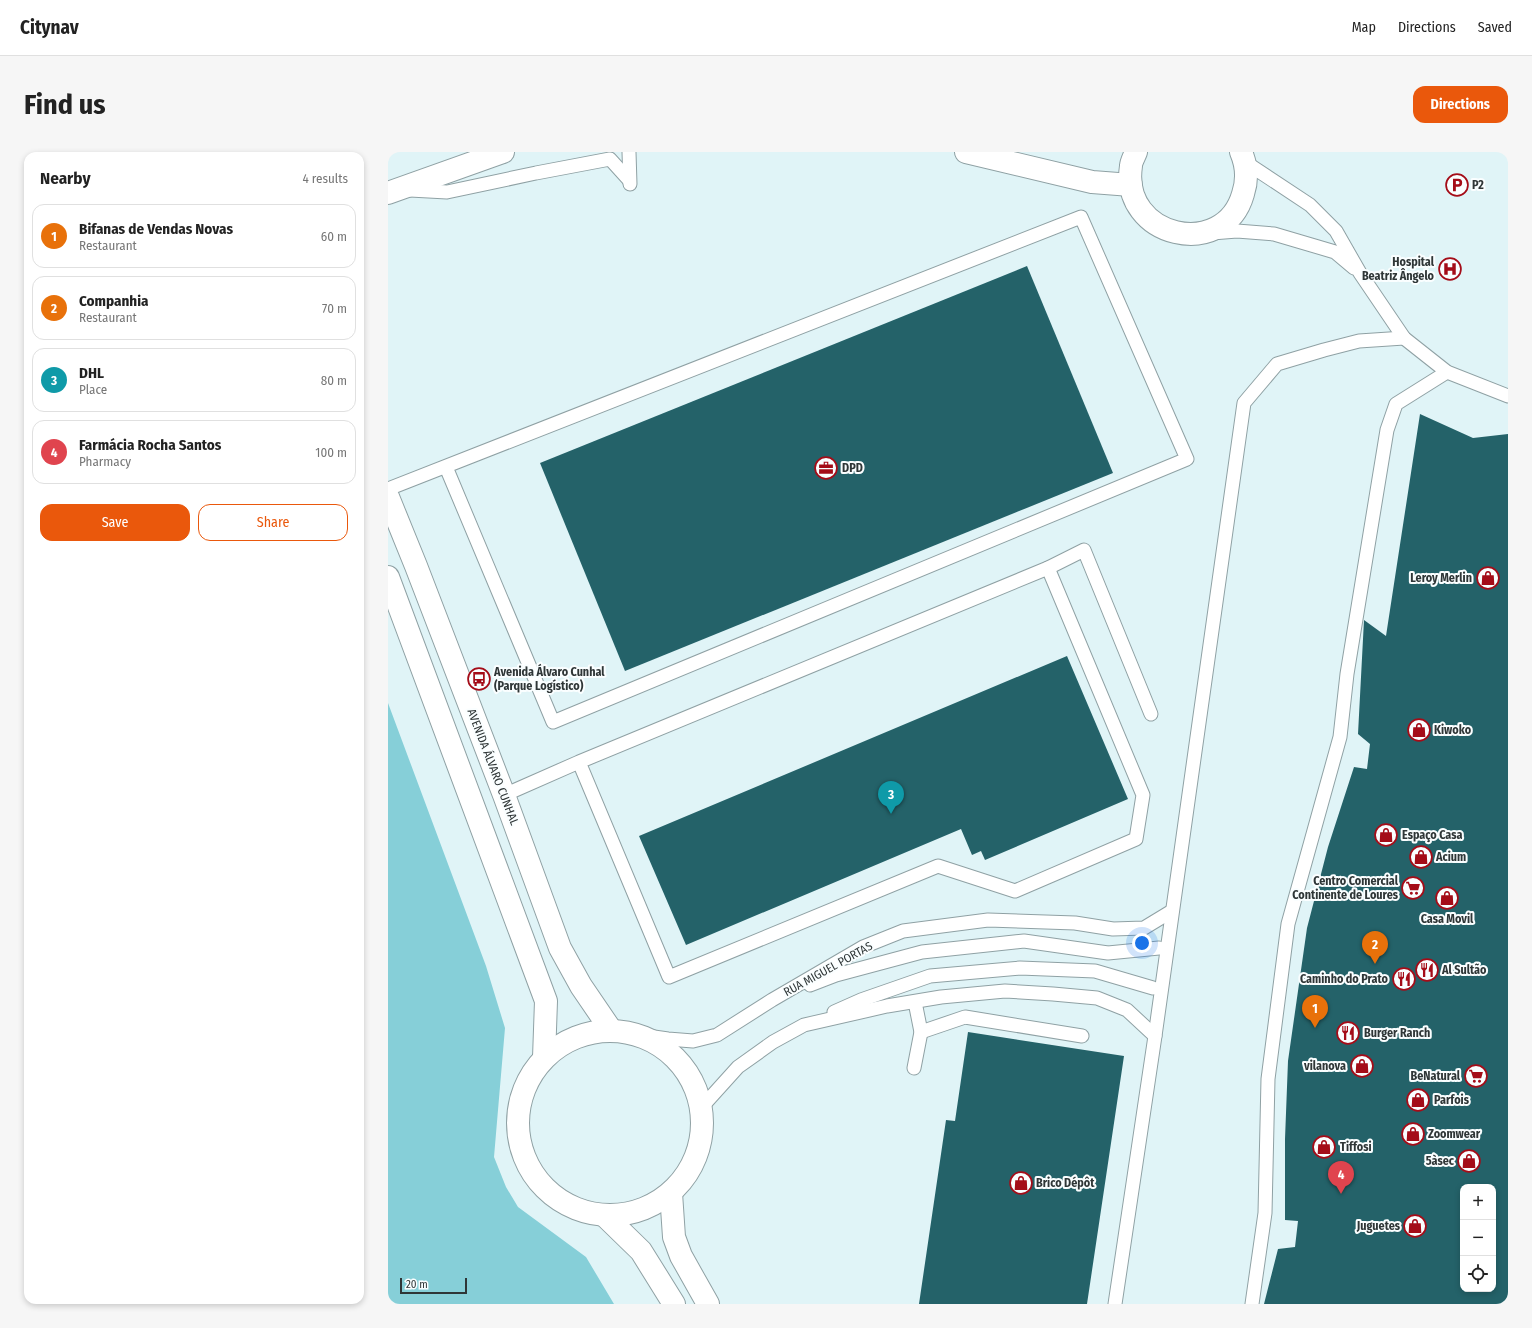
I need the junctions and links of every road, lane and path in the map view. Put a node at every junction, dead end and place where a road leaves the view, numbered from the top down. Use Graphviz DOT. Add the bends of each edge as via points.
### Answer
graph roads {
  1 [pos="503,152"];
  2 [pos="629,152"];
  3 [pos="966,152"];
  4 [pos="1136,152"];
  5 [pos="1243,157"];
  6 [pos="1131,186"];
  7 [pos="394,192"];
  8 [pos="1192,234"];
  9 [pos="1360,273"];
  10 [pos="1404,338"];
  11 [pos="1447,372"];
  12 [pos="1508,396"];
  13 [pos="446,467"];
  14 [pos="388,489"];
  15 [pos="388,497"];
  16 [pos="1048,568"];
  17 [pos="388,576"];
  18 [pos="1151,714"];
  19 [pos="579,762"];
  20 [pos="504,795"];
  21 [pos="1172,911"];
  22 [pos="1159,948"];
  23 [pos="1153,988"];
  24 [pos="772,1000"];
  25 [pos="915,1002"];
  26 [pos="804,1025"];
  27 [pos="611,1030"];
  28 [pos="921,1032"];
  29 [pos="633,1034"];
  30 [pos="1082,1036"];
  31 [pos="1154,1036"];
  32 [pos="544,1058"];
  33 [pos="914,1068"];
  34 [pos="701,1108"];
  35 [pos="671,1193"];
  36 [pos="604,1215"];
  37 [pos="674,1304"];
  38 [pos="708,1304"];
  39 [pos="1115,1304"];
  40 [pos="1252,1304"];
  1 -- 7 [label="main road"];
  2 -- 7 [label="lane" via="631,185 610,159 447,192"];
  3 -- 6 [label="main road" via="1092,182"];
  4 -- 6 [label="main road" via="1131,166"];
  5 -- 8 [label="main road" via="1246,183 1241,202 1229,219 1212,230"];
  5 -- 9 [label="lane" via="1310,205 1336,231"];
  6 -- 8 [label="main road" via="1136,202 1146,216 1159,227 1175,233"];
  8 -- 9 [label="lane" via="1237,231 1274,234 1335,252"];
  9 -- 10 [label="lane"];
  10 -- 11 [label="lane"];
  10 -- 21 [label="lane" via="1359,341 1277,364 1244,403"];
  11 -- 12 [label="lane"];
  11 -- 40 [label="lane" via="1396,404 1387,430 1347,674 1340,737 1288,924 1268,1078 1265,1213"];
  13 -- 13 [label="lane" via="552,722 1187,459 1081,217"];
  13 -- 14 [label="lane"];
  15 -- 20 [label="main road, AVENIDA ÁLVARO CUNHAL"];
  16 -- 18 [label="lane" via="1084,550"];
  16 -- 19 [label="lane"];
  16 -- 19 [label="lane" via="1143,795 1136,838 1015,891 938,866 669,977"];
  17 -- 32 [label="main road" via="546,1001"];
  19 -- 20 [label="lane"];
  20 -- 27 [label="main road, AVENIDA ÁLVARO CUNHAL" via="560,948 581,986"];
  21 -- 24 [label="lane, RUA MIGUEL PORTAS" via="1144,928 1113,929 1075,923 988,920 903,931 862,946"];
  21 -- 31 [label="lane"];
  22 -- 24 [label="lane" via="1108,954 1024,940 922,952 836,975"];
  23 -- 26 [label="lane" via="1095,970 1020,968 930,976 861,1000"];
  24 -- 29 [label="lane, RUA MIGUEL PORTAS" via="717,1035 693,1041"];
  25 -- 26 [label="lane"];
  25 -- 28 [label="lane"];
  25 -- 31 [label="lane" via="1005,991 1097,998 1127,1010"];
  26 -- 34 [label="lane" via="773,1042 738,1067"];
  27 -- 29 [label="main road"];
  27 -- 32 [label="main road" via="586,1033 564,1043"];
  28 -- 30 [label="lane" via="965,1018"];
  28 -- 33 [label="lane"];
  29 -- 34 [label="main road" via="658,1044 678,1061 693,1083"];
  31 -- 39 [label="lane"];
  32 -- 36 [label="main road" via="527,1082 518,1111 520,1141 530,1169 549,1192 575,1208"];
  34 -- 35 [label="main road" via="702,1132 697,1155 686,1175"];
  35 -- 36 [label="main road" via="640,1210"];
  35 -- 38 [label="main road" via="674,1237 681,1256"];
  36 -- 37 [label="main road" via="641,1251"];
}
